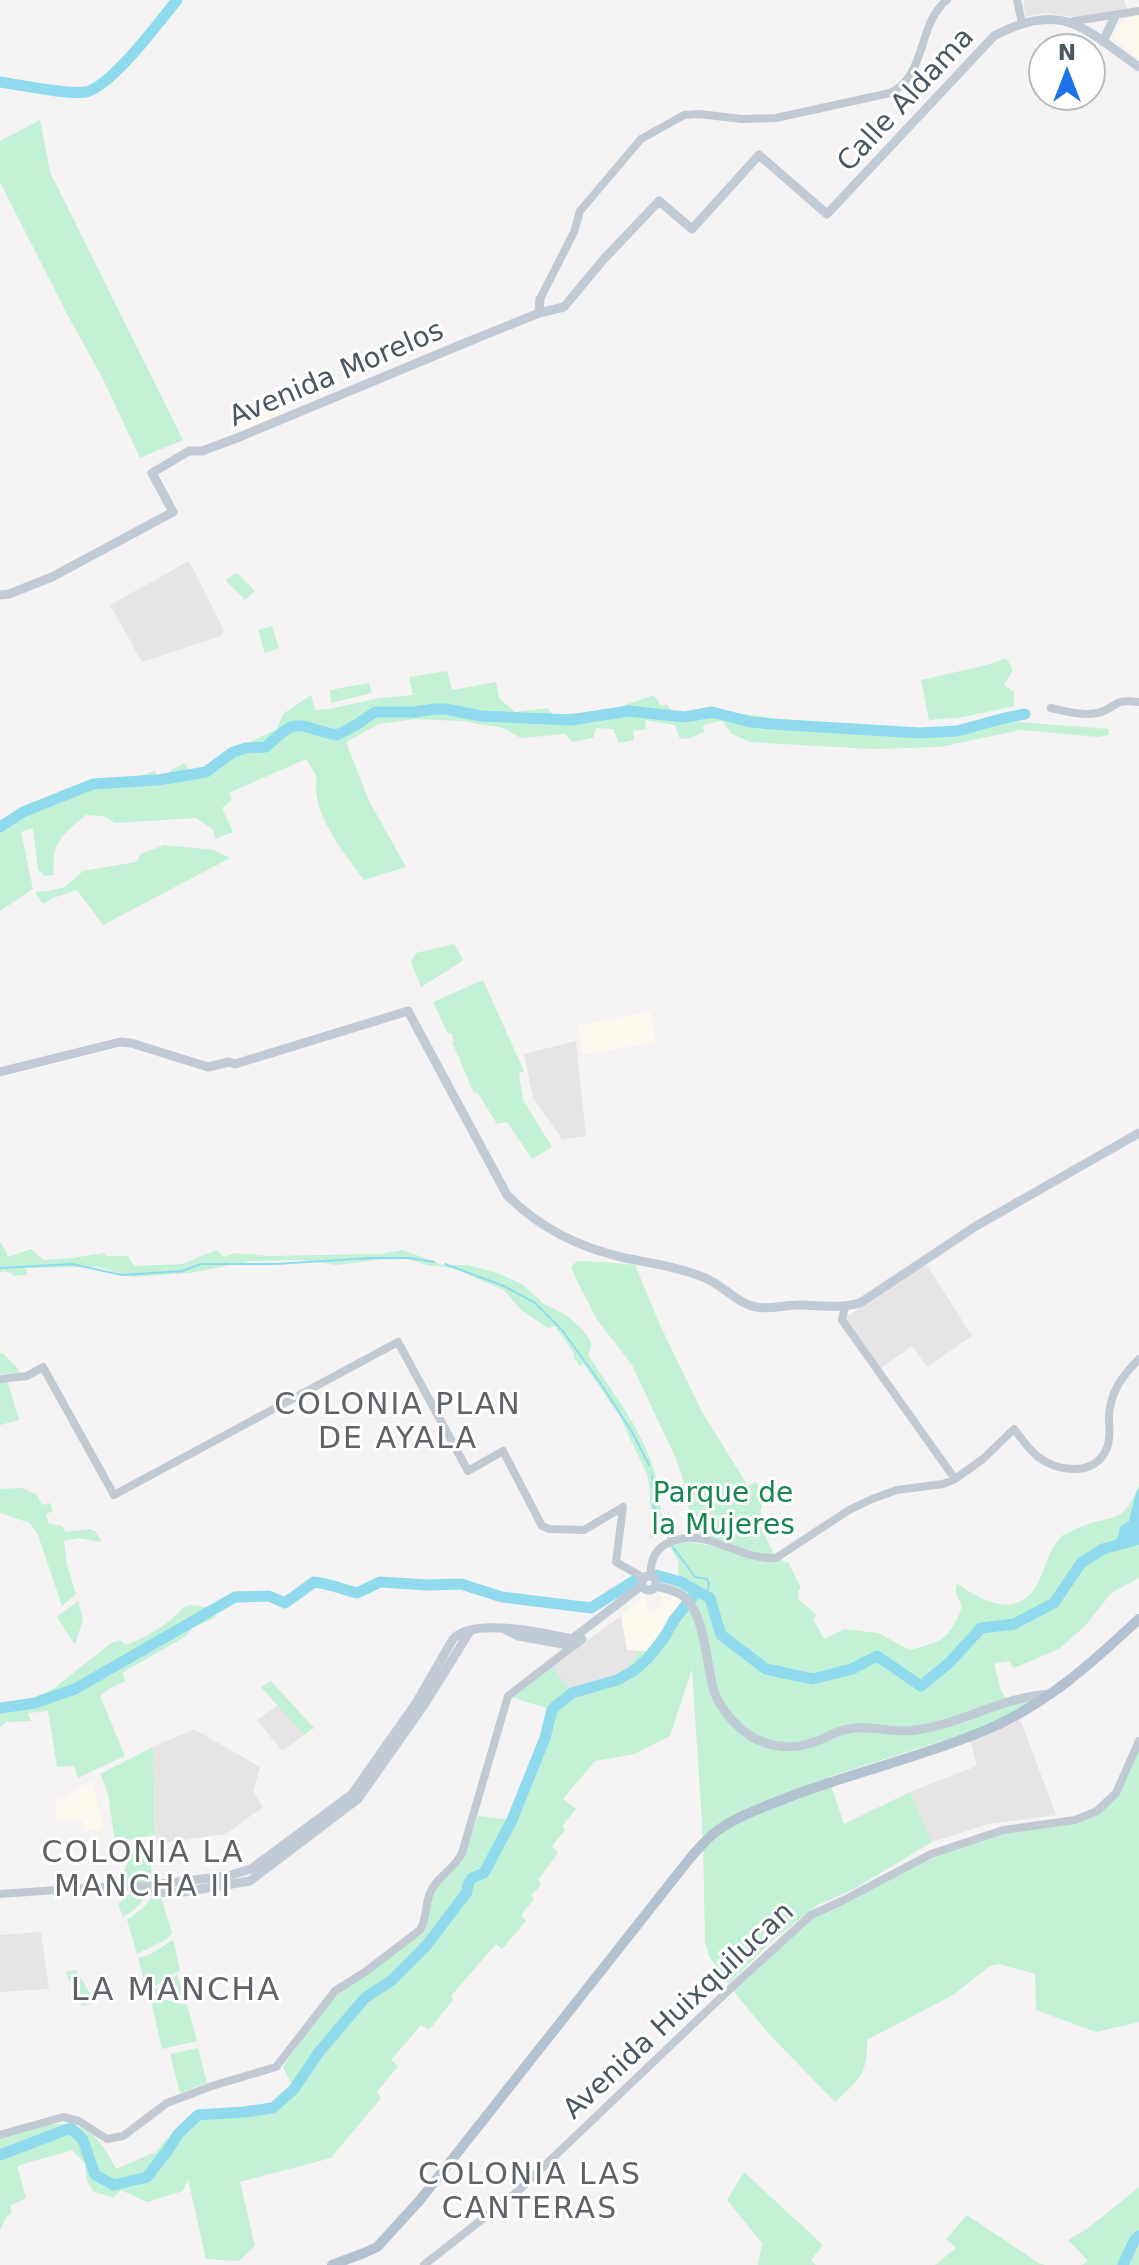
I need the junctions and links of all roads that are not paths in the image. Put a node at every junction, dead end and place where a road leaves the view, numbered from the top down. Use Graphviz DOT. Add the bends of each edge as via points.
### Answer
graph roads {
  1 [pos="947,0"];
  2 [pos="1017,0"];
  3 [pos="1139,11"];
  4 [pos="1115,16"];
  5 [pos="1074,21"];
  6 [pos="1022,23"];
  7 [pos="1089,32"];
  8 [pos="1107,33"];
  9 [pos="1107,45"];
  10 [pos="1139,67"];
  11 [pos="659,201"];
  12 [pos="540,299"];
  13 [pos="539,313"];
  14 [pos="0,595"];
  15 [pos="1139,702"];
  16 [pos="1051,708"];
  17 [pos="0,1072"];
  18 [pos="1139,1133"];
  19 [pos="845,1307"];
  20 [pos="1139,1359"];
  21 [pos="0,1379"];
  22 [pos="955,1479"];
  23 [pos="645,1583"];
  24 [pos="1139,1619"];
  25 [pos="470,1631"];
  26 [pos="572,1643"];
  27 [pos="1053,1694"];
  28 [pos="1139,1741"];
  29 [pos="144,1886"];
  30 [pos="155,1888"];
  31 [pos="0,1894"];
  32 [pos="0,2135"];
  33 [pos="332,2265"];
  34 [pos="424,2265"];
  1 -- 12 [label="street" via="934,15 911,75 890,93 776,118 684,115 641,139 580,211"];
  2 -- 6 [label="street"];
  3 -- 4 [label="street"];
  4 -- 5 [label="street"];
  4 -- 8 [label="main road"];
  5 -- 6 [label="main road" via="1048,17"];
  5 -- 7 [label="main road"];
  6 -- 11 [label="main road, Calle Aldama" via="994,36 827,214 759,155 692,229"];
  9 -- 10 [label="main road"];
  11 -- 13 [label="main road, Avenida Morelos" via="564,307"];
  12 -- 13 [label="main road"];
  13 -- 14 [label="main road, Avenida Morelos" via="237,438 189,451 152,473 173,512 52,577"];
  15 -- 16 [label="street" via="1122,700 1097,713"];
  17 -- 19 [label="main road" via="120,1042 208,1067 408,1011 507,1195 526,1215 575,1243 702,1276 744,1304"];
  18 -- 19 [label="main road" via="976,1226 860,1303"];
  19 -- 22 [label="street" via="842,1320"];
  20 -- 22 [label="street" via="1116,1385 1107,1449 1089,1466 1082,1470 1052,1465 1014,1429"];
  21 -- 23 [label="street" via="27,1376 43,1367 114,1495 398,1342 468,1471 503,1451 542,1526 549,1529 584,1530 623,1507 617,1564"];
  22 -- 23 [label="street" via="897,1490 861,1504 776,1558 682,1537 657,1551"];
  23 -- 26 [label="main road"];
  23 -- 27 [label="main road" via="651,1590 656,1586 679,1593 693,1607 723,1710 753,1739 773,1745 809,1744 849,1728 914,1730 955,1722 1018,1698"];
  24 -- 27 [label="main road"];
  25 -- 26 [label="main road" via="519,1629"];
  25 -- 30 [label="main road" via="453,1639 352,1794 251,1869"];
  25 -- 30 [label="main road" via="358,1799 250,1881 177,1893"];
  26 -- 32 [label="street" via="508,1696 462,1853 430,1891 420,1930 335,1991 280,2064 167,2103 118,2137 107,2139 63,2117"];
  27 -- 33 [label="main road" via="983,1731 814,1787 749,1812 714,1833 420,2200 377,2247"];
  28 -- 34 [label="street, Avenida Huixquilucan" via="1116,1793 1097,1811 1075,1820 1003,1830 945,1849 811,1915 518,2191"];
  29 -- 30 [label="main road"];
  29 -- 31 [label="street"];
}
